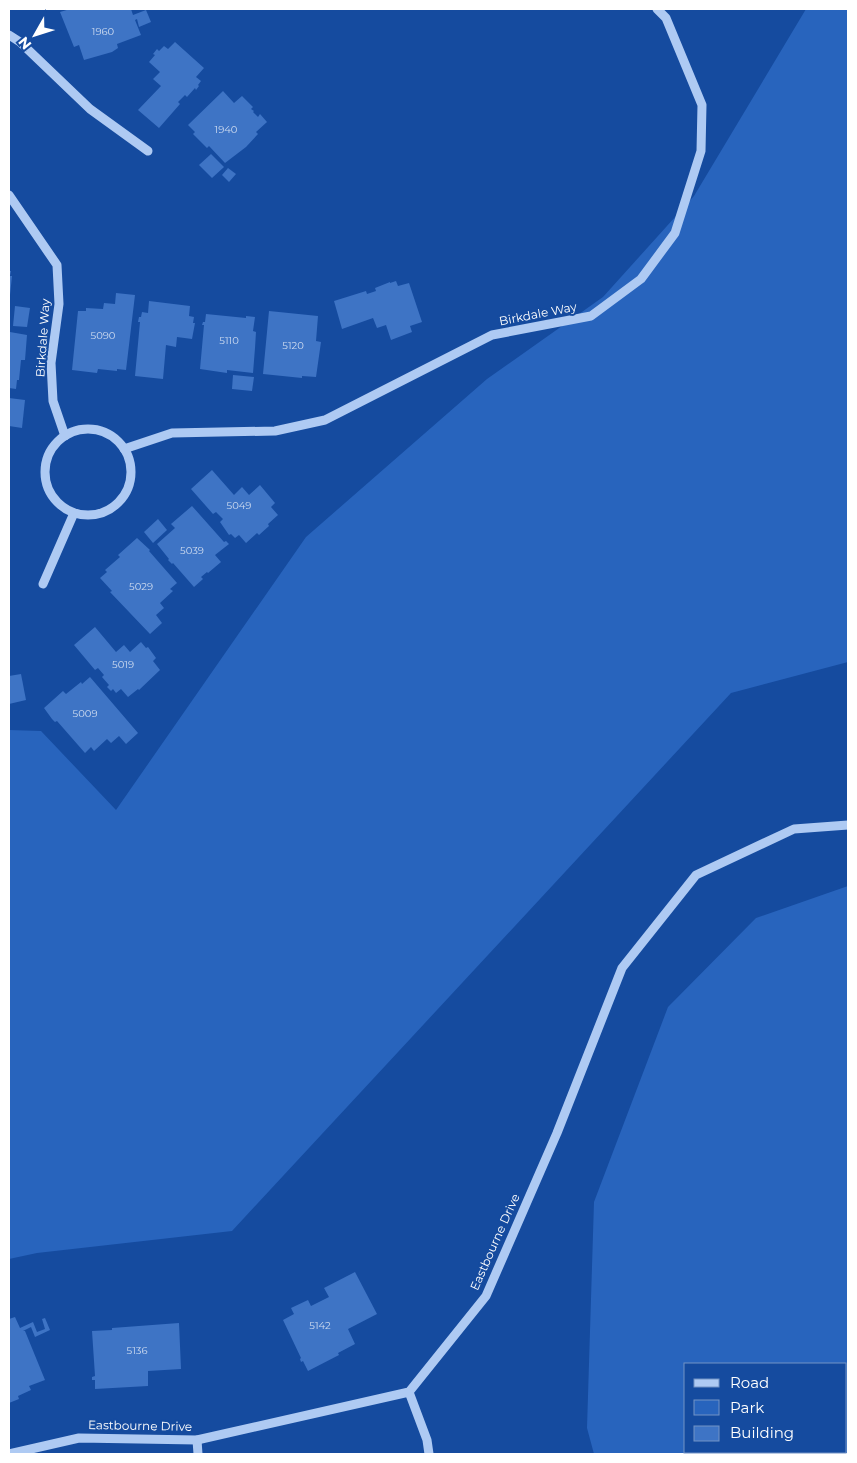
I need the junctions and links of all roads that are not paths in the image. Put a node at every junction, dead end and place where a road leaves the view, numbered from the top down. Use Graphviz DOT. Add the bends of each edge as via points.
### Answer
graph roads {
  1 [pos="657,9"];
  2 [pos="9,35"];
  3 [pos="148,151"];
  4 [pos="9,195"];
  5 [pos="65,436"];
  6 [pos="124,449"];
  7 [pos="74,513"];
  8 [pos="43,584"];
  9 [pos="848,825"];
  10 [pos="408,1392"];
  11 [pos="197,1440"];
  12 [pos="9,1454"];
  13 [pos="198,1454"];
  14 [pos="429,1454"];
  1 -- 6 [label="street, Birkdale Way" via="666,18 702,105 700,151 675,233 641,279 591,316 492,335 325,420 275,431 172,433"];
  2 -- 3 [label="street" via="90,109"];
  4 -- 5 [label="street, Birkdale Way" via="57,265 59,304 51,363 53,401"];
  5 -- 6 [label="street" via="86,429 98,430 113,437"];
  5 -- 7 [label="street" via="50,451 46,482 53,497"];
  6 -- 7 [label="street" via="130,461 131,474 122,499 100,513"];
  7 -- 8 [label="street"];
  9 -- 10 [label="street, Eastbourne Drive" via="794,830 696,875 622,968 557,1133 486,1296"];
  10 -- 11 [label="street, Eastbourne Drive"];
  10 -- 14 [label="street" via="427,1440"];
  11 -- 12 [label="street, Eastbourne Drive" via="79,1438"];
  11 -- 13 [label="street"];
}
